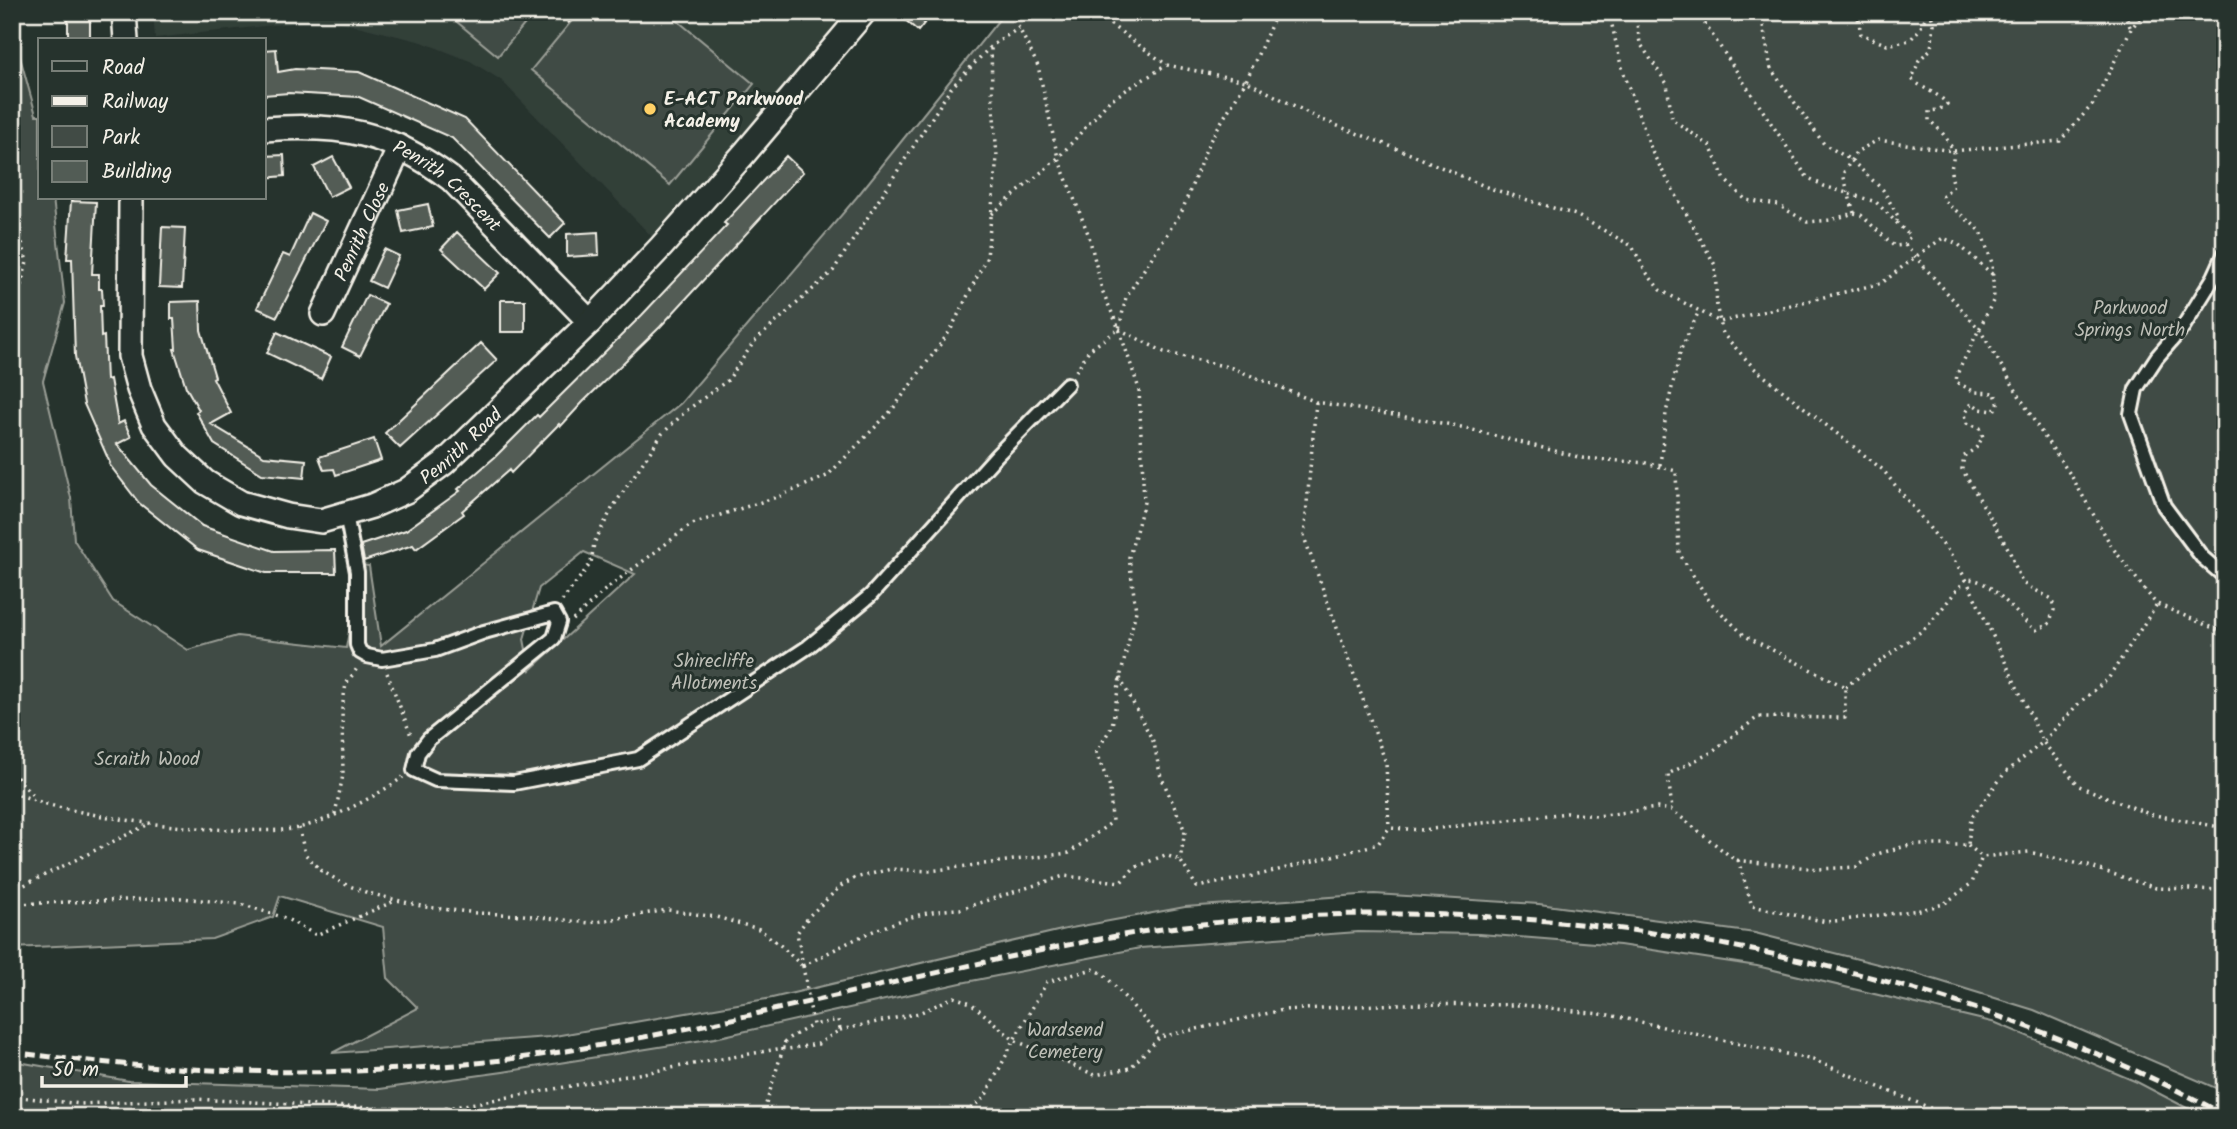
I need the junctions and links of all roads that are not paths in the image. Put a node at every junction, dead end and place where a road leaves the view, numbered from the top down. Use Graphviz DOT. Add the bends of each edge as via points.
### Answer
graph roads {
  1 [pos="125,12"];
  2 [pos="864,12"];
  3 [pos="126,38"];
  4 [pos="266,129"];
  5 [pos="400,147"];
  6 [pos="131,200"];
  7 [pos="2225,253"];
  8 [pos="323,314"];
  9 [pos="590,322"];
  10 [pos="1068,384"];
  11 [pos="346,514"];
  12 [pos="2225,577"];
  1 -- 3 [label="street"];
  2 -- 9 [label="street, Penrith Road" via="734,165"];
  4 -- 5 [label="street, Penrith Crescent" via="326,127 362,132"];
  5 -- 8 [label="street, Penrith Close"];
  5 -- 9 [label="street, Penrith Crescent" via="451,179"];
  6 -- 11 [label="street, Penrith Road" via="130,356 154,425 177,456 205,482 241,503 321,521"];
  7 -- 12 [label="lane" via="2183,327 2136,389 2131,414 2164,506 2202,558"];
  9 -- 11 [label="street, Penrith Road" via="444,463 406,491"];
  10 -- 11 [label="lane" via="870,596 808,647 638,759 514,783 436,780 414,770 418,753 429,739 554,638 559,622 554,613 435,650 382,659 367,656 357,645 357,572"];
}
